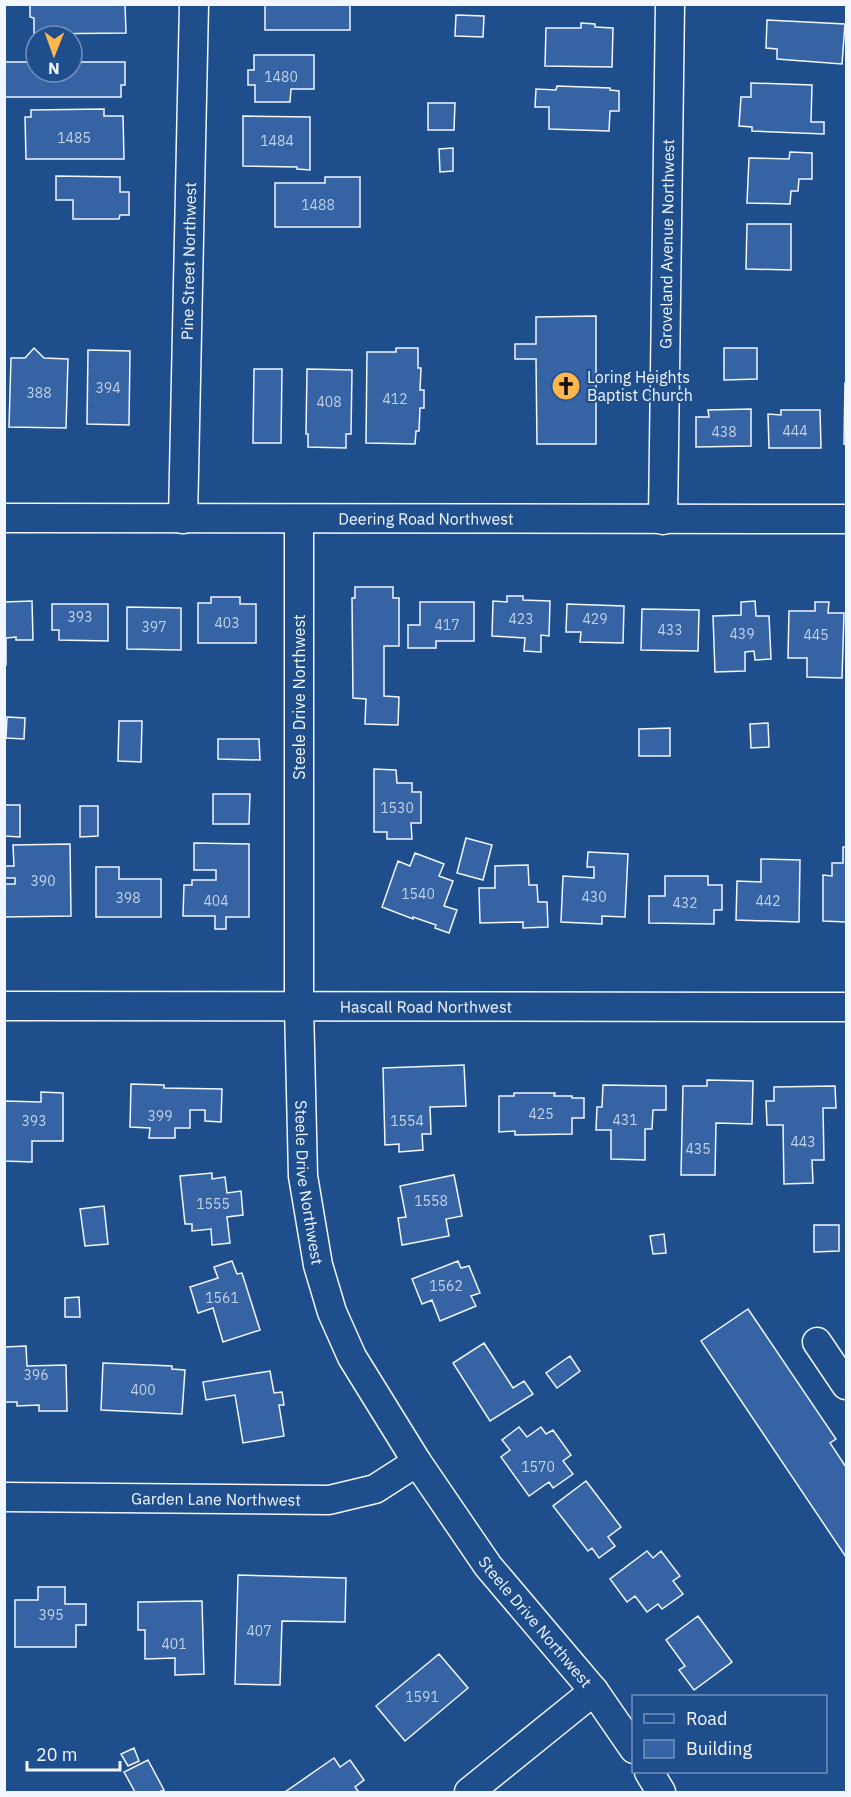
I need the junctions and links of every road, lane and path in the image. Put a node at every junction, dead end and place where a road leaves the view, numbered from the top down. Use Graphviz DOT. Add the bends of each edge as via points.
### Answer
graph roads {
  1 [pos="194,4"];
  2 [pos="670,4"];
  3 [pos="4,518"];
  4 [pos="183,519"];
  5 [pos="299,519"];
  6 [pos="846,519"];
  7 [pos="663,520"];
  8 [pos="4,1006"];
  9 [pos="299,1006"];
  10 [pos="846,1007"];
  11 [pos="817,1342"];
  12 [pos="846,1385"];
  13 [pos="417,1462"];
  14 [pos="4,1497"];
  15 [pos="594,1691"];
  16 [pos="632,1748"];
  17 [pos="650,1773"];
  18 [pos="469,1792"];
  19 [pos="661,1792"];
  1 -- 4 [label="street, Pine Street Northwest"];
  2 -- 7 [label="street, Groveland Avenue Northwest"];
  3 -- 4 [label="street, Deering Road Northwest"];
  4 -- 5 [label="street, Deering Road Northwest"];
  5 -- 7 [label="street, Deering Road Northwest"];
  5 -- 9 [label="street, Steele Drive Northwest"];
  6 -- 7 [label="street, Deering Road Northwest"];
  8 -- 9 [label="street, Hascall Road Northwest"];
  9 -- 10 [label="street, Hascall Road Northwest"];
  9 -- 13 [label="street, Steele Drive Northwest" via="303,1176 318,1266 352,1357"];
  11 -- 12 [label="street"];
  13 -- 14 [label="street, Garden Lane Northwest" via="375,1489 329,1500"];
  13 -- 15 [label="street, Steele Drive Northwest" via="488,1566"];
  15 -- 16 [label="street, Steele Drive Northwest"];
  15 -- 18 [label="street"];
  17 -- 19 [label="street"];
}
